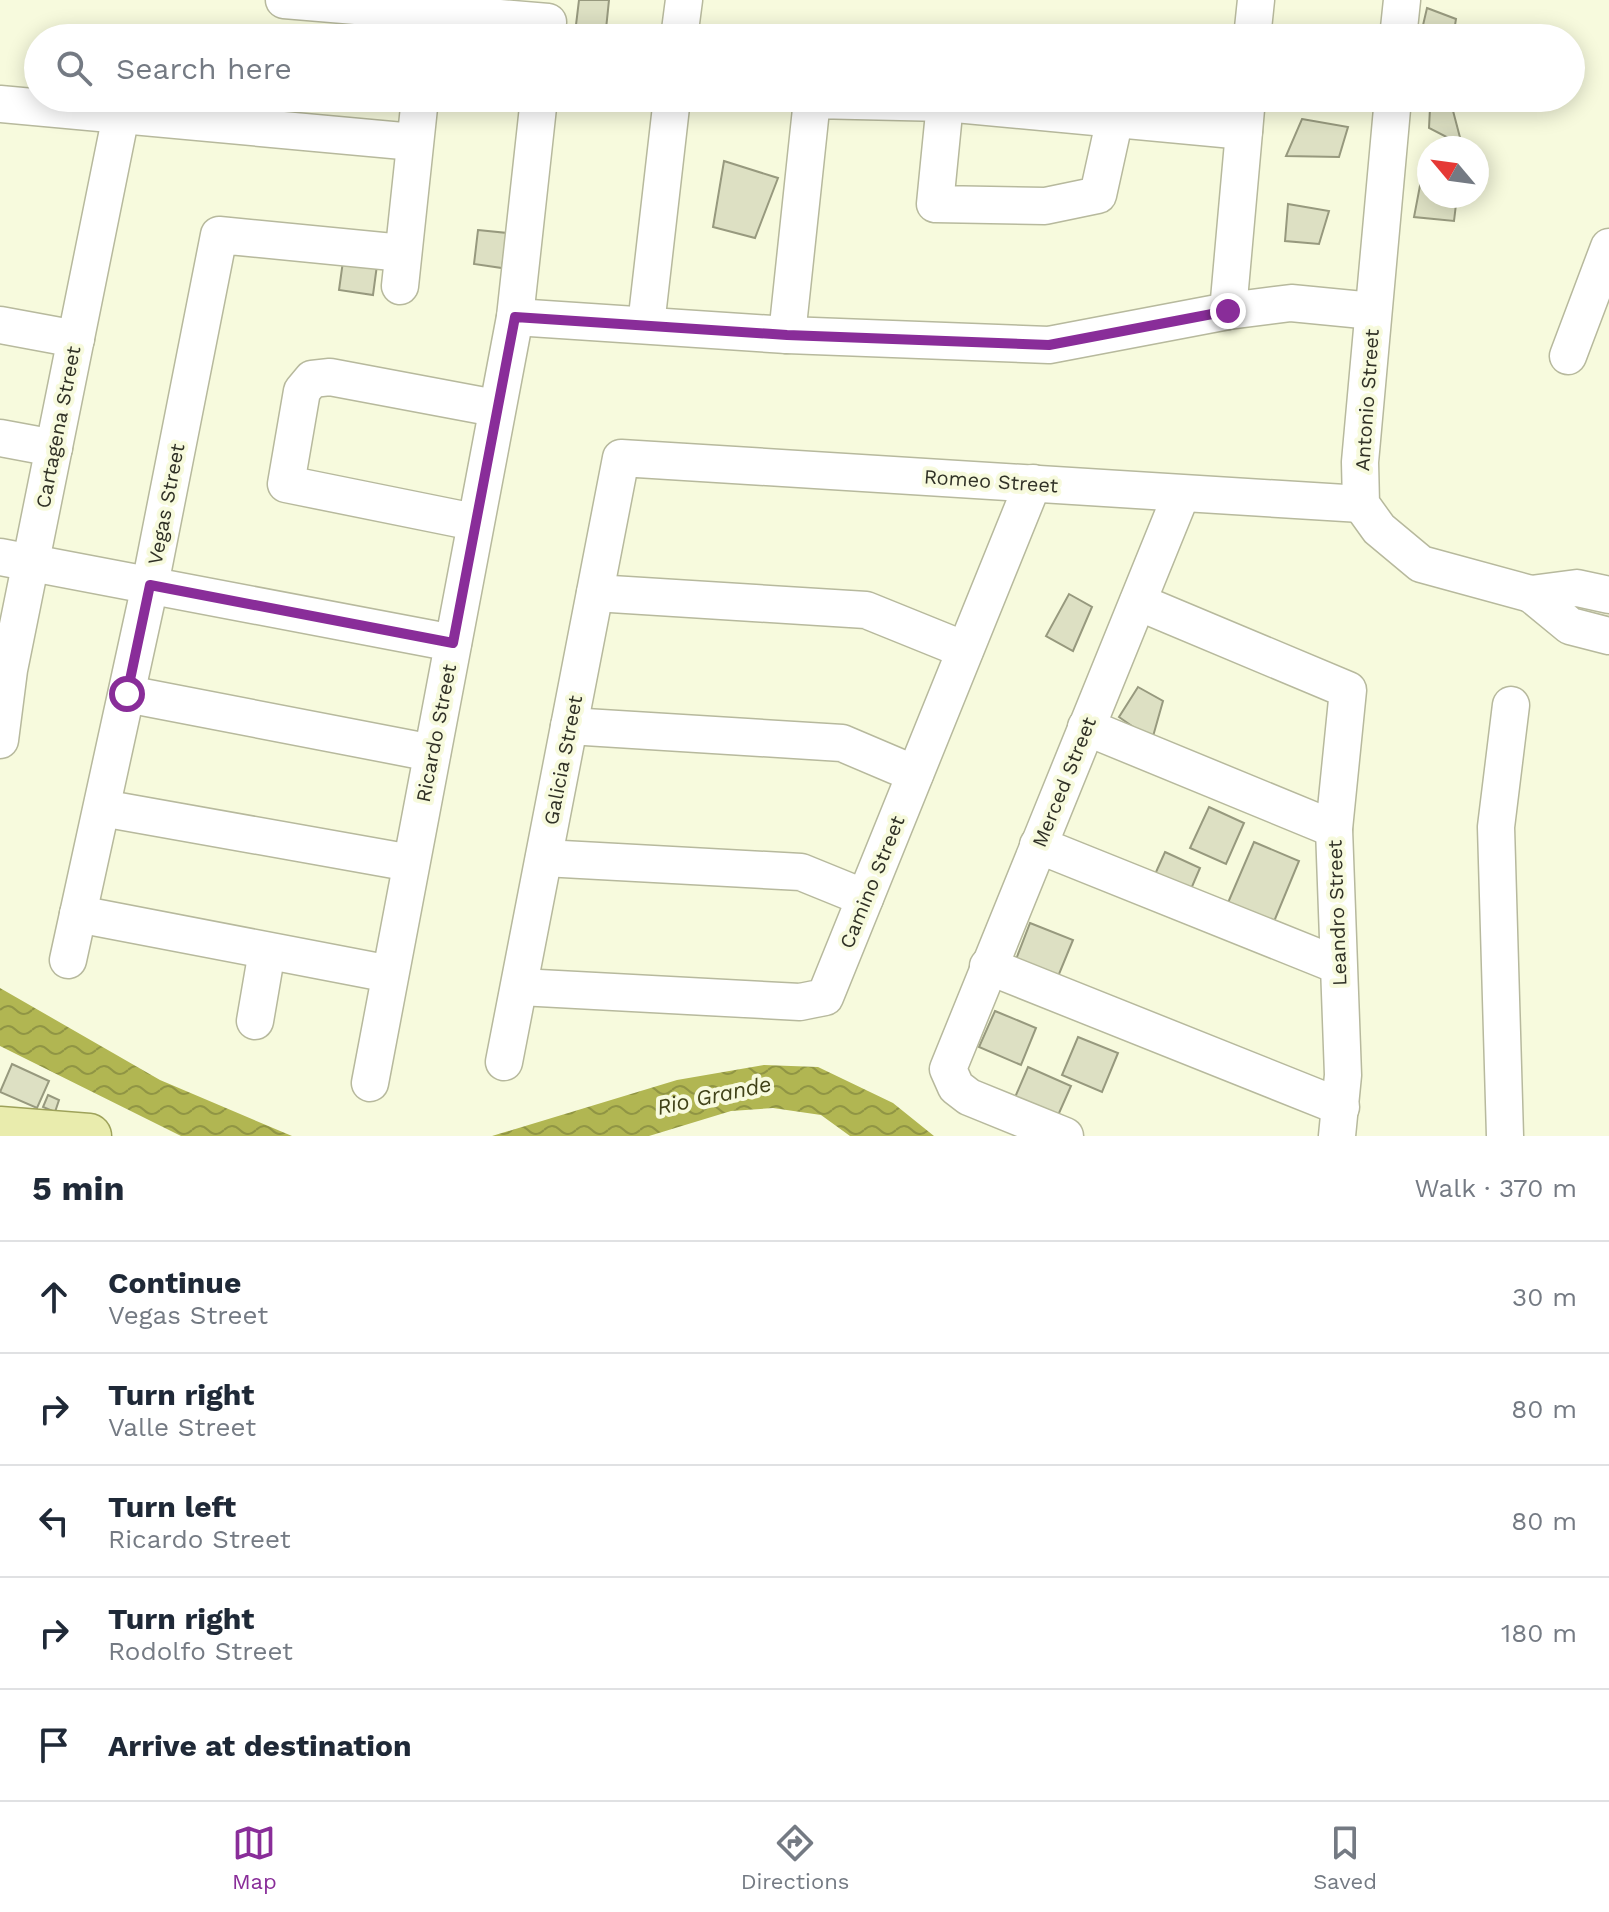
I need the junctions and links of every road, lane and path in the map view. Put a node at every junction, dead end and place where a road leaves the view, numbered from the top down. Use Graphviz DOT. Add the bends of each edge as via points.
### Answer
graph roads {
  1 [pos="284,0"];
  2 [pos="684,0"];
  3 [pos="1256,0"];
  4 [pos="1402,0"];
  5 [pos="429,18"];
  6 [pos="548,20"];
  7 [pos="681,24"];
  8 [pos="1253,24"];
  9 [pos="1399,24"];
  10 [pos="0,104"];
  11 [pos="24,106"];
  12 [pos="88,112"];
  13 [pos="418,112"];
  14 [pos="537,112"];
  15 [pos="670,112"];
  16 [pos="811,112"];
  17 [pos="944,112"];
  18 [pos="1047,112"];
  19 [pos="1392,112"];
  20 [pos="1245,114"];
  21 [pos="121,115"];
  22 [pos="1115,118"];
  23 [pos="414,142"];
  24 [pos="1609,247"];
  25 [pos="1228,311"];
  26 [pos="1373,311"];
  27 [pos="515,317"];
  28 [pos="0,325"];
  29 [pos="646,325"];
  30 [pos="787,335"];
  31 [pos="76,339"];
  32 [pos="1568,356"];
  33 [pos="495,408"];
  34 [pos="0,438"];
  35 [pos="54,448"];
  36 [pos="621,458"];
  37 [pos="1033,483"];
  38 [pos="1181,495"];
  39 [pos="1361,504"];
  40 [pos="474,522"];
  41 [pos="15,560"];
  42 [pos="150,585"];
  43 [pos="595,593"];
  44 [pos="1531,594"];
  45 [pos="1609,595"];
  46 [pos="1138,602"];
  47 [pos="1609,636"];
  48 [pos="453,643"];
  49 [pos="965,650"];
  50 [pos="5,669"];
  51 [pos="127,694"];
  52 [pos="1511,705"];
  53 [pos="569,726"];
  54 [pos="1086,727"];
  55 [pos="0,740"];
  56 [pos="432,753"];
  57 [pos="915,774"];
  58 [pos="102,808"];
  59 [pos="1334,829"];
  60 [pos="1038,845"];
  61 [pos="544,858"];
  62 [pos="411,863"];
  63 [pos="865,898"];
  64 [pos="78,914"];
  65 [pos="267,951"];
  66 [pos="68,960"];
  67 [pos="1337,965"];
  68 [pos="988,966"];
  69 [pos="390,974"];
  70 [pos="520,987"];
  71 [pos="255,1021"];
  72 [pos="504,1062"];
  73 [pos="370,1083"];
  74 [pos="1339,1122"];
  75 [pos="0,1129"];
  76 [pos="89,1136"];
  77 [pos="1065,1136"];
  78 [pos="1505,1136"];
  1 -- 5 [label="street"];
  2 -- 7 [label="street"];
  3 -- 8 [label="street"];
  4 -- 9 [label="street"];
  5 -- 6 [label="street"];
  10 -- 11 [label="street"];
  12 -- 21 [label="street"];
  13 -- 23 [label="street"];
  14 -- 27 [label="street, Ricardo Street"];
  15 -- 29 [label="street"];
  16 -- 30 [label="street"];
  17 -- 22 [label="street" via="935,204 1045,206 1098,195"];
  18 -- 22 [label="street"];
  19 -- 26 [label="street, Antonio Street"];
  20 -- 22 [label="street"];
  20 -- 25 [label="street"];
  21 -- 23 [label="street"];
  21 -- 31 [label="street, Cartagena Street"];
  23 -- 42 [label="street, Vegas Street" via="402,269 219,235"];
  24 -- 32 [label="street"];
  25 -- 26 [label="street" via="1291,303"];
  25 -- 30 [label="street" via="1049,345"];
  26 -- 39 [label="street, Antonio Street"];
  27 -- 29 [label="street"];
  27 -- 33 [label="street, Ricardo Street"];
  28 -- 31 [label="street"];
  29 -- 30 [label="street"];
  31 -- 35 [label="street, Cartagena Street"];
  33 -- 40 [label="street, Ricardo Street"];
  33 -- 40 [label="street" via="330,377 312,379 302,391 286,484"];
  34 -- 35 [label="street"];
  35 -- 41 [label="street, Cartagena Street"];
  36 -- 37 [label="street, Romeo Street"];
  36 -- 43 [label="street, Galicia Street"];
  37 -- 38 [label="street, Romeo Street"];
  37 -- 49 [label="street, Camino Street"];
  38 -- 39 [label="street, Romeo Street"];
  38 -- 46 [label="street, Merced Street"];
  39 -- 44 [label="street" via="1379,529 1421,564"];
  40 -- 48 [label="street, Ricardo Street"];
  41 -- 42 [label="street"];
  41 -- 50 [label="street, Cartagena Street"];
  42 -- 48 [label="street"];
  42 -- 51 [label="street, Vegas Street"];
  43 -- 49 [label="street" via="866,610"];
  43 -- 53 [label="street, Galicia Street"];
  44 -- 45 [label="street" via="1577,588"];
  44 -- 47 [label="street" via="1570,626"];
  46 -- 54 [label="street, Merced Street"];
  46 -- 59 [label="street, Leandro Street" via="1348,690"];
  48 -- 56 [label="street, Ricardo Street"];
  49 -- 57 [label="street, Camino Street"];
  50 -- 55 [label="street, Cartagena Street"];
  51 -- 56 [label="street"];
  51 -- 58 [label="street, Vegas Street"];
  52 -- 78 [label="street" via="1496,827"];
  53 -- 57 [label="street" via="842,743"];
  53 -- 61 [label="street, Galicia Street"];
  54 -- 59 [label="street"];
  54 -- 60 [label="street, Merced Street"];
  56 -- 62 [label="street, Ricardo Street"];
  57 -- 63 [label="street, Camino Street"];
  58 -- 62 [label="street"];
  58 -- 64 [label="street, Vegas Street"];
  59 -- 67 [label="street, Leandro Street"];
  60 -- 67 [label="street"];
  60 -- 68 [label="street, Merced Street"];
  61 -- 63 [label="street" via="801,872"];
  61 -- 70 [label="street, Galicia Street"];
  62 -- 69 [label="street, Ricardo Street"];
  63 -- 70 [label="street, Camino Street" via="825,997 800,1002"];
  64 -- 65 [label="street"];
  64 -- 66 [label="street, Vegas Street"];
  65 -- 69 [label="street"];
  65 -- 71 [label="street"];
  67 -- 74 [label="street, Leandro Street" via="1343,1075"];
  68 -- 74 [label="street"];
  68 -- 77 [label="street, Merced Street" via="948,1069 956,1087"];
  69 -- 73 [label="street, Ricardo Street"];
  70 -- 72 [label="street, Galicia Street"];
  75 -- 76 [label="main road"];
}
